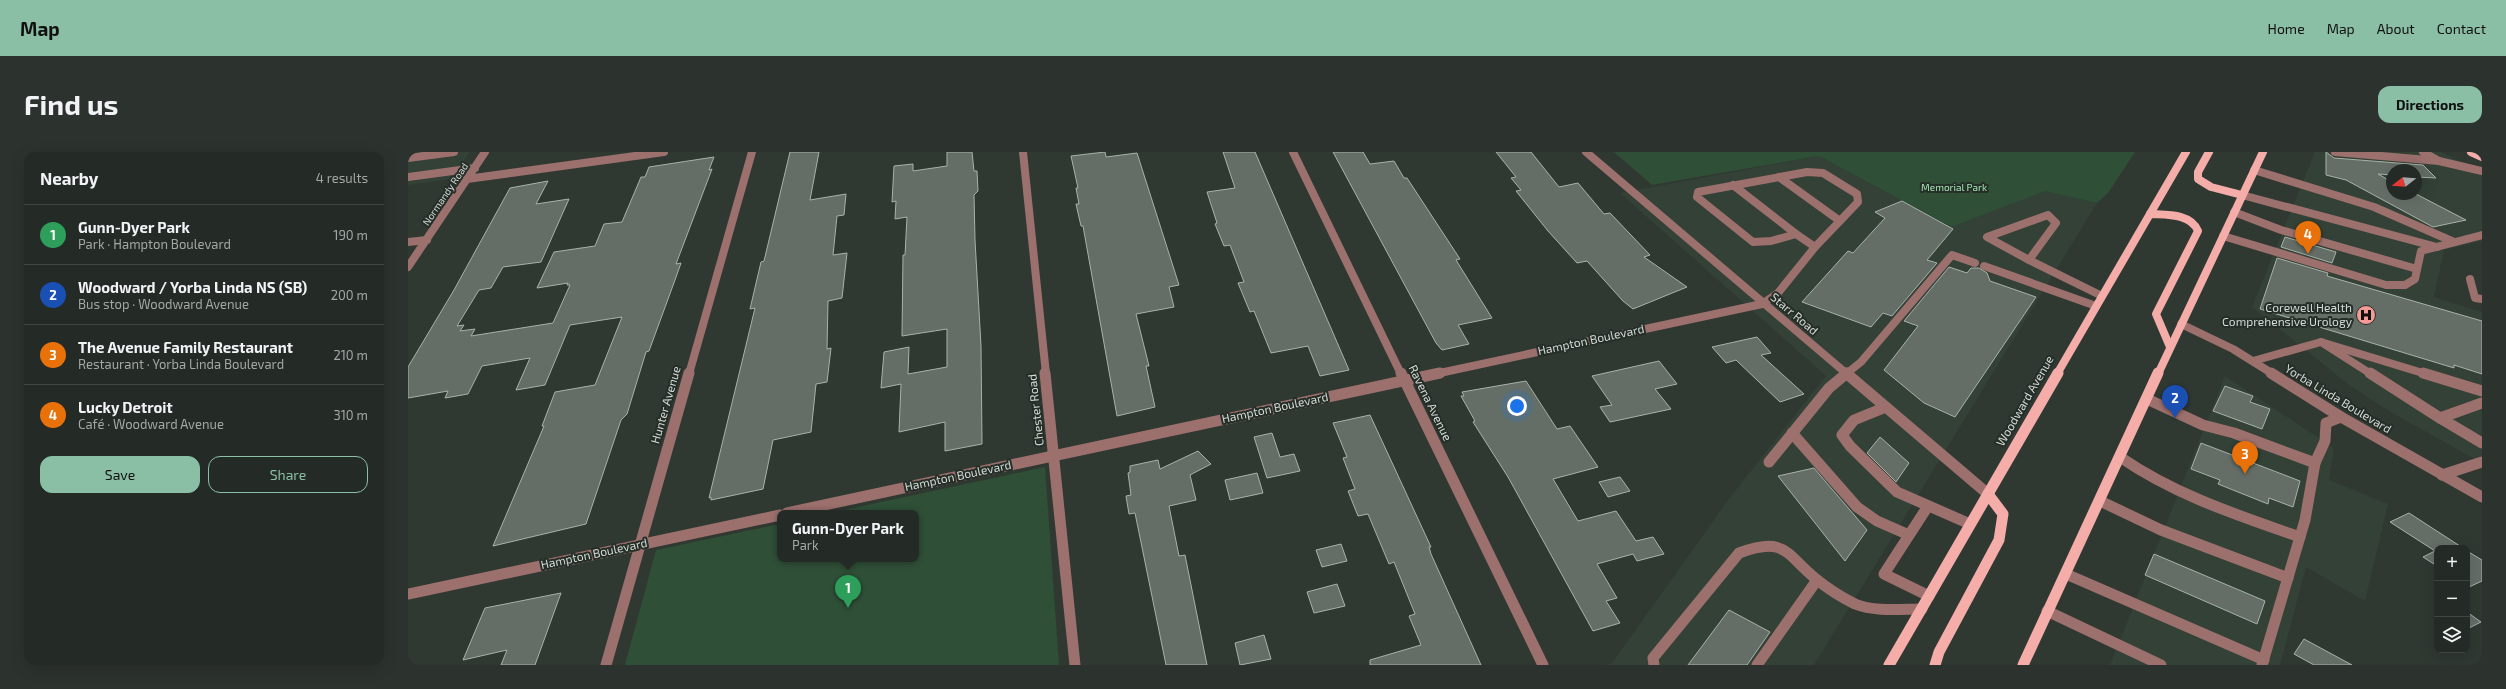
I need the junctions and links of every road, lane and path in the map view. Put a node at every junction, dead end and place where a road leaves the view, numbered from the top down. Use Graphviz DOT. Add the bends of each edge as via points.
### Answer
graph roads {
  1 [pos="454,152"];
  2 [pos="484,152"];
  3 [pos="664,152"];
  4 [pos="752,152"];
  5 [pos="1023,152"];
  6 [pos="1293,152"];
  7 [pos="1586,152"];
  8 [pos="2186,152"];
  9 [pos="2209,152"];
  10 [pos="2263,152"];
  11 [pos="2334,152"];
  12 [pos="2423,152"];
  13 [pos="2471,152"];
  14 [pos="2482,157"];
  15 [pos="408,158"];
  16 [pos="2439,161"];
  17 [pos="474,168"];
  18 [pos="2254,170"];
  19 [pos="2482,171"];
  20 [pos="408,177"];
  21 [pos="1779,177"];
  22 [pos="467,179"];
  23 [pos="1733,185"];
  24 [pos="2242,195"];
  25 [pos="2234,212"];
  26 [pos="2150,214"];
  27 [pos="1840,221"];
  28 [pos="1796,234"];
  29 [pos="2482,235"];
  30 [pos="2223,236"];
  31 [pos="427,240"];
  32 [pos="408,242"];
  33 [pos="2454,242"];
  34 [pos="1815,246"];
  35 [pos="2437,247"];
  36 [pos="2029,260"];
  37 [pos="1975,263"];
  38 [pos="1984,266"];
  39 [pos="408,267"];
  40 [pos="2417,269"];
  41 [pos="2470,279"];
  42 [pos="2102,296"];
  43 [pos="2482,300"];
  44 [pos="1762,304"];
  45 [pos="2096,306"];
  46 [pos="2180,324"];
  47 [pos="2321,342"];
  48 [pos="2170,346"];
  49 [pos="2253,361"];
  50 [pos="1846,374"];
  51 [pos="1404,380"];
  52 [pos="2482,391"];
  53 [pos="2147,399"];
  54 [pos="2482,403"];
  55 [pos="1886,407"];
  56 [pos="2341,417"];
  57 [pos="2440,418"];
  58 [pos="1792,433"];
  59 [pos="2482,443"];
  60 [pos="1053,455"];
  61 [pos="2120,456"];
  62 [pos="1769,462"];
  63 [pos="2482,462"];
  64 [pos="2315,463"];
  65 [pos="2442,475"];
  66 [pos="1988,494"];
  67 [pos="2482,497"];
  68 [pos="2100,501"];
  69 [pos="1928,506"];
  70 [pos="801,510"];
  71 [pos="777,515"];
  72 [pos="1970,524"];
  73 [pos="1909,535"];
  74 [pos="2300,537"];
  75 [pos="640,545"];
  76 [pos="2066,574"];
  77 [pos="2288,578"];
  78 [pos="1817,580"];
  79 [pos="408,594"];
  80 [pos="1929,596"];
  81 [pos="1922,609"];
  82 [pos="2047,611"];
  83 [pos="2263,662"];
  84 [pos="606,665"];
  85 [pos="1075,665"];
  86 [pos="1543,665"];
  87 [pos="1654,665"];
  88 [pos="1757,665"];
  89 [pos="1889,665"];
  90 [pos="1935,665"];
  91 [pos="2023,665"];
  92 [pos="2161,665"];
  1 -- 15 [label="street"];
  2 -- 17 [label="street, Normandy Road"];
  3 -- 22 [label="street"];
  4 -- 75 [label="street, Hunter Avenue"];
  5 -- 60 [label="street, Chester Road"];
  6 -- 51 [label="street, Ravena Avenue"];
  7 -- 44 [label="street, Starr Road"];
  8 -- 26 [label="main road, Woodward Avenue"];
  9 -- 24 [label="main road" via="2198,172 2198,179 2211,187"];
  10 -- 18 [label="main road"];
  11 -- 16 [label="street"];
  12 -- 16 [label="street"];
  13 -- 14 [label="main road"];
  16 -- 19 [label="street"];
  17 -- 20 [label="street"];
  17 -- 22 [label="street, Normandy Road"];
  18 -- 24 [label="main road"];
  18 -- 33 [label="street" via="2374,207"];
  21 -- 23 [label="street"];
  21 -- 27 [label="street"];
  21 -- 27 [label="street" via="1807,172 1824,173 1857,194 1858,202"];
  22 -- 31 [label="street, Normandy Road"];
  23 -- 28 [label="street"];
  23 -- 28 [label="street" via="1698,192 1697,197 1753,242 1771,241"];
  24 -- 25 [label="main road"];
  24 -- 35 [label="street"];
  25 -- 30 [label="main road"];
  25 -- 40 [label="street" via="2281,230"];
  26 -- 42 [label="main road, Woodward Avenue"];
  26 -- 48 [label="main road" via="2181,216 2196,226 2198,231 2156,314"];
  27 -- 34 [label="street"];
  28 -- 34 [label="street"];
  29 -- 33 [label="street"];
  30 -- 40 [label="street" via="2386,284 2405,285 2415,279"];
  30 -- 46 [label="main road"];
  31 -- 32 [label="street"];
  31 -- 39 [label="street, Normandy Road"];
  33 -- 35 [label="street"];
  34 -- 44 [label="street" via="1778,293"];
  35 -- 40 [label="street" via="2421,252"];
  36 -- 36 [label="street" via="1987,237 2048,215 2056,223"];
  36 -- 42 [label="street"];
  37 -- 50 [label="street" via="1952,255 1861,362"];
  38 -- 45 [label="street"];
  41 -- 43 [label="street" via="2475,298"];
  42 -- 45 [label="main road, Woodward Avenue"];
  44 -- 50 [label="street, Starr Road"];
  44 -- 51 [label="street, Hampton Boulevard"];
  45 -- 66 [label="main road, Woodward Avenue"];
  46 -- 48 [label="main road"];
  46 -- 49 [label="street, Yorba Linda Boulevard"];
  47 -- 49 [label="street"];
  47 -- 52 [label="street"];
  47 -- 57 [label="street"];
  48 -- 53 [label="main road"];
  49 -- 56 [label="street, Yorba Linda Boulevard"];
  50 -- 55 [label="street, Starr Road"];
  50 -- 58 [label="street" via="1829,388"];
  51 -- 60 [label="street, Hampton Boulevard"];
  51 -- 86 [label="street, Ravena Avenue"];
  53 -- 61 [label="main road"];
  53 -- 64 [label="street" via="2203,425 2234,433"];
  54 -- 57 [label="street"];
  55 -- 66 [label="street, Starr Road"];
  55 -- 69 [label="street" via="1856,418 1844,427 1842,435 1897,492"];
  56 -- 64 [label="street" via="2326,423 2325,440"];
  56 -- 65 [label="street, Yorba Linda Boulevard"];
  57 -- 59 [label="street"];
  58 -- 62 [label="street"];
  58 -- 73 [label="street" via="1857,507 1877,521"];
  60 -- 70 [label="street, Hampton Boulevard"];
  60 -- 85 [label="street, Chester Road"];
  61 -- 68 [label="main road"];
  61 -- 74 [label="street" via="2140,472 2176,492"];
  63 -- 65 [label="street"];
  64 -- 74 [label="street"];
  65 -- 67 [label="street, Yorba Linda Boulevard"];
  66 -- 72 [label="main road, Woodward Avenue"];
  66 -- 90 [label="main road" via="2002,509 2006,521 2000,540 1939,652"];
  68 -- 76 [label="main road"];
  68 -- 77 [label="street" via="2161,530"];
  69 -- 72 [label="street"];
  69 -- 73 [label="street"];
  71 -- 75 [label="street, Hampton Boulevard"];
  72 -- 80 [label="main road, Woodward Avenue"];
  73 -- 80 [label="street" via="1884,574"];
  74 -- 77 [label="street"];
  75 -- 79 [label="street, Hampton Boulevard"];
  75 -- 84 [label="street, Hunter Avenue"];
  76 -- 82 [label="main road"];
  76 -- 83 [label="street"];
  77 -- 83 [label="street"];
  78 -- 81 [label="street" via="1856,604 1874,608"];
  78 -- 87 [label="street" via="1790,552 1760,545 1739,553 1653,658"];
  78 -- 88 [label="street"];
  80 -- 81 [label="main road, Woodward Avenue"];
  81 -- 89 [label="main road, Woodward Avenue"];
  82 -- 91 [label="main road"];
  82 -- 92 [label="street"];
}
